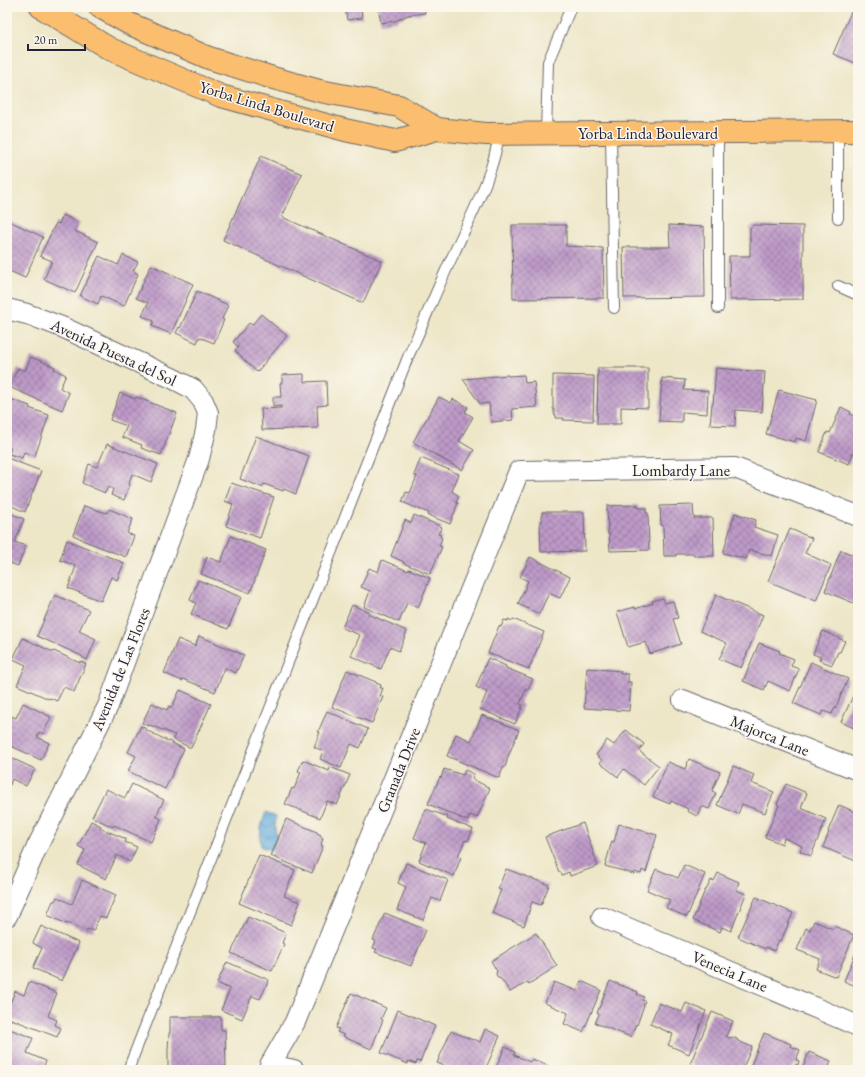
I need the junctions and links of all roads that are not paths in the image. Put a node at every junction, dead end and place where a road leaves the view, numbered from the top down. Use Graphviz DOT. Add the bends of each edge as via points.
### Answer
graph roads {
  1 [pos="41,7"];
  2 [pos="100,7"];
  3 [pos="571,7"];
  4 [pos="209,58"];
  5 [pos="197,86"];
  6 [pos="437,129"];
  7 [pos="848,131"];
  8 [pos="718,133"];
  9 [pos="499,134"];
  10 [pos="546,134"];
  11 [pos="611,134"];
  12 [pos="838,218"];
  13 [pos="838,286"];
  14 [pos="858,295"];
  15 [pos="614,308"];
  16 [pos="718,308"];
  17 [pos="7,309"];
  18 [pos="208,413"];
  19 [pos="519,471"];
  20 [pos="858,516"];
  21 [pos="683,700"];
  22 [pos="858,770"];
  23 [pos="7,916"];
  24 [pos="602,917"];
  25 [pos="858,1026"];
  26 [pos="128,1070"];
  27 [pos="294,1070"];
  1 -- 5 [label="main road, Yorba Linda Boulevard" via="110,49"];
  2 -- 4 [label="main road, Yorba Linda Boulevard" via="130,24"];
  3 -- 10 [label="lane" via="548,62"];
  4 -- 5 [label="main road"];
  4 -- 6 [label="main road, Yorba Linda Boulevard" via="320,91 399,106"];
  5 -- 6 [label="main road, Yorba Linda Boulevard" via="221,96 338,128 395,140"];
  6 -- 9 [label="main road, Yorba Linda Boulevard"];
  7 -- 8 [label="main road, Yorba Linda Boulevard"];
  7 -- 12 [label="lane"];
  8 -- 11 [label="main road, Yorba Linda Boulevard"];
  8 -- 16 [label="lane"];
  9 -- 10 [label="main road, Yorba Linda Boulevard"];
  9 -- 26 [label="lane" via="497,149 480,198 454,251 405,365"];
  10 -- 11 [label="main road, Yorba Linda Boulevard"];
  11 -- 15 [label="lane"];
  13 -- 14 [label="lane"];
  17 -- 18 [label="street, Avenida Puesta del Sol" via="62,327 174,379 193,389 203,401"];
  18 -- 23 [label="street, Avenida de Las Flores" via="199,459 108,706 37,847"];
  19 -- 20 [label="street, Lombardy Lane" via="735,468"];
  19 -- 27 [label="street, Granada Drive" via="295,1022 270,1064"];
  21 -- 22 [label="street, Majorca Lane"];
  24 -- 25 [label="street, Venecia Lane"];
}
